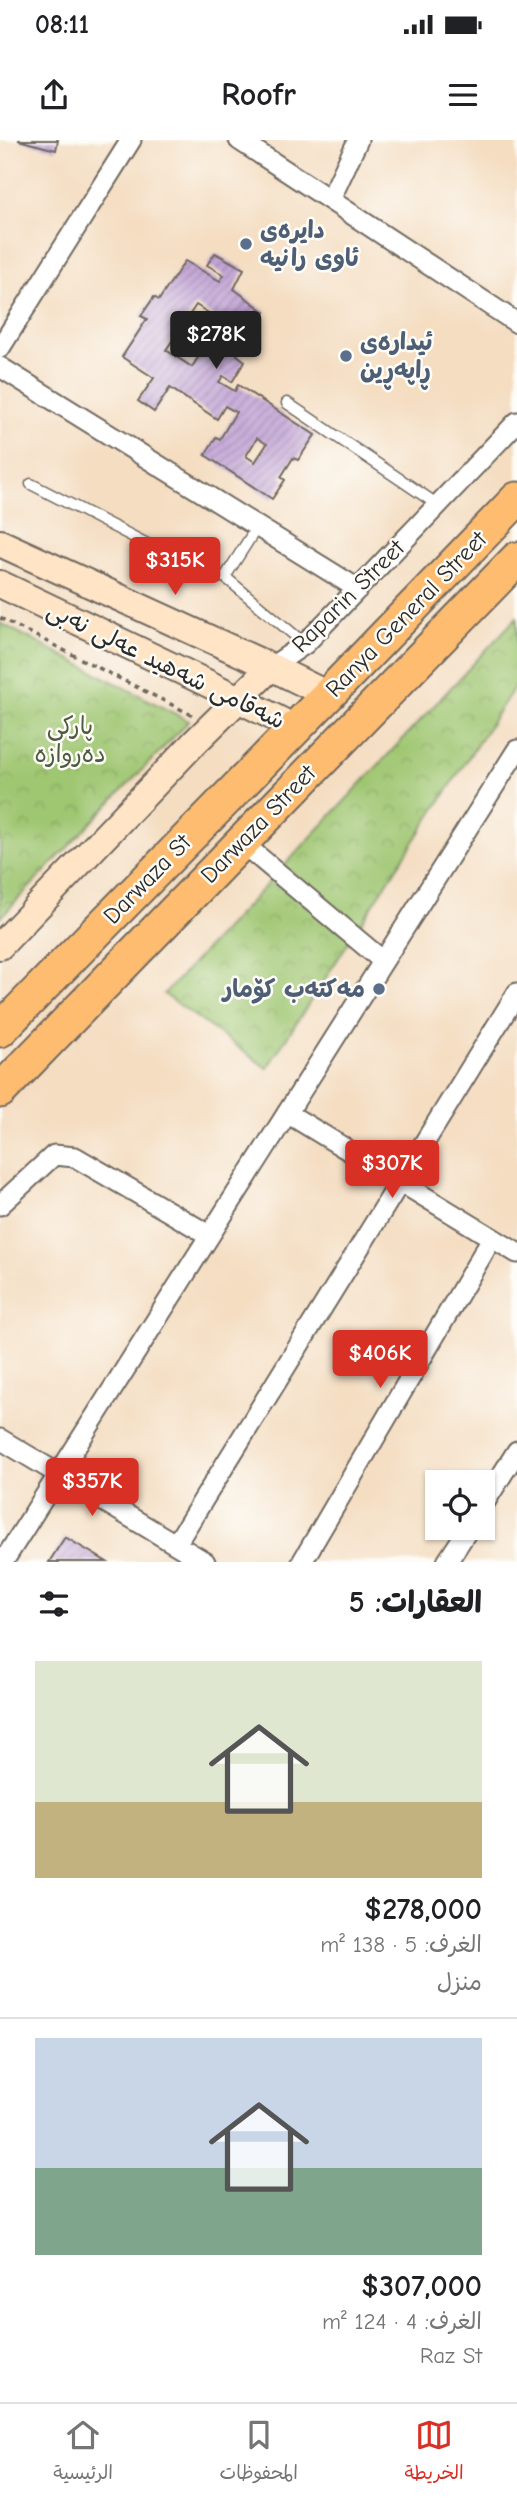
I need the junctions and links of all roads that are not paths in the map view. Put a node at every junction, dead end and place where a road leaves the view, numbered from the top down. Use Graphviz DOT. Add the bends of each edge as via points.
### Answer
graph roads {
  1 [pos="131,140"];
  2 [pos="239,140"];
  3 [pos="358,140"];
  4 [pos="330,200"];
  5 [pos="517,323"];
  6 [pos="0,348"];
  7 [pos="0,367"];
  8 [pos="287,403"];
  9 [pos="517,422"];
  10 [pos="32,484"];
  11 [pos="517,499"];
  12 [pos="438,505"];
  13 [pos="257,527"];
  14 [pos="0,543"];
  15 [pos="517,559"];
  16 [pos="225,577"];
  17 [pos="0,584"];
  18 [pos="358,589"];
  19 [pos="305,644"];
  20 [pos="271,667"];
  21 [pos="328,695"];
  22 [pos="238,699"];
  23 [pos="295,728"];
  24 [pos="517,750"];
  25 [pos="241,842"];
  26 [pos="0,946"];
  27 [pos="383,961"];
  28 [pos="517,993"];
  29 [pos="0,1030"];
  30 [pos="0,1091"];
  31 [pos="287,1113"];
  32 [pos="402,1182"];
  33 [pos="0,1205"];
  34 [pos="209,1236"];
  35 [pos="509,1243"];
  36 [pos="0,1439"];
  37 [pos="517,1451"];
  38 [pos="58,1474"];
  39 [pos="495,1486"];
  40 [pos="461,1540"];
  41 [pos="176,1544"];
  42 [pos="3,1562"];
  43 [pos="205,1562"];
  44 [pos="302,1562"];
  45 [pos="447,1562"];
  1 -- 6 [label="street"];
  2 -- 4 [label="street"];
  3 -- 4 [label="street"];
  4 -- 5 [label="street"];
  7 -- 13 [label="street"];
  8 -- 12 [label="lane"];
  9 -- 12 [label="street, Raparin Street"];
  10 -- 16 [label="lane" via="211,577"];
  11 -- 21 [label="highway, Ranya General Street"];
  12 -- 18 [label="street, Raparin Street"];
  13 -- 16 [label="lane"];
  13 -- 18 [label="street"];
  14 -- 20 [label="main road, شەقامی شەهید عەلی نەبی"];
  15 -- 25 [label="highway, Darwaza Street"];
  16 -- 19 [label="lane"];
  17 -- 22 [label="main road, شەقامی شەهید عەلی نەبی"];
  18 -- 19 [label="street, Raparin Street"];
  19 -- 20 [label="street, Raparin Street"];
  20 -- 21 [label="main road, شەقامی شەهید عەلی نەبی"];
  20 -- 22 [label="main road, Raparin Street"];
  21 -- 23 [label="highway, Ranya General Street"];
  22 -- 23 [label="main road, شەقامی شەهید عەلی نەبی"];
  22 -- 26 [label="main road, Raparin Street"];
  23 -- 29 [label="highway, Darwaza St"];
  24 -- 27 [label="street"];
  25 -- 27 [label="street"];
  25 -- 30 [label="highway, Darwaza Street"];
  27 -- 31 [label="street"];
  28 -- 32 [label="street"];
  31 -- 32 [label="street"];
  31 -- 34 [label="street"];
  32 -- 35 [label="street"];
  32 -- 41 [label="street"];
  33 -- 34 [label="street" via="54,1155 75,1157"];
  34 -- 38 [label="street"];
  35 -- 44 [label="street"];
  36 -- 38 [label="street"];
  37 -- 39 [label="street"];
  38 -- 41 [label="street"];
  38 -- 42 [label="street"];
  40 -- 45 [label="street"];
  41 -- 43 [label="street"];
}
